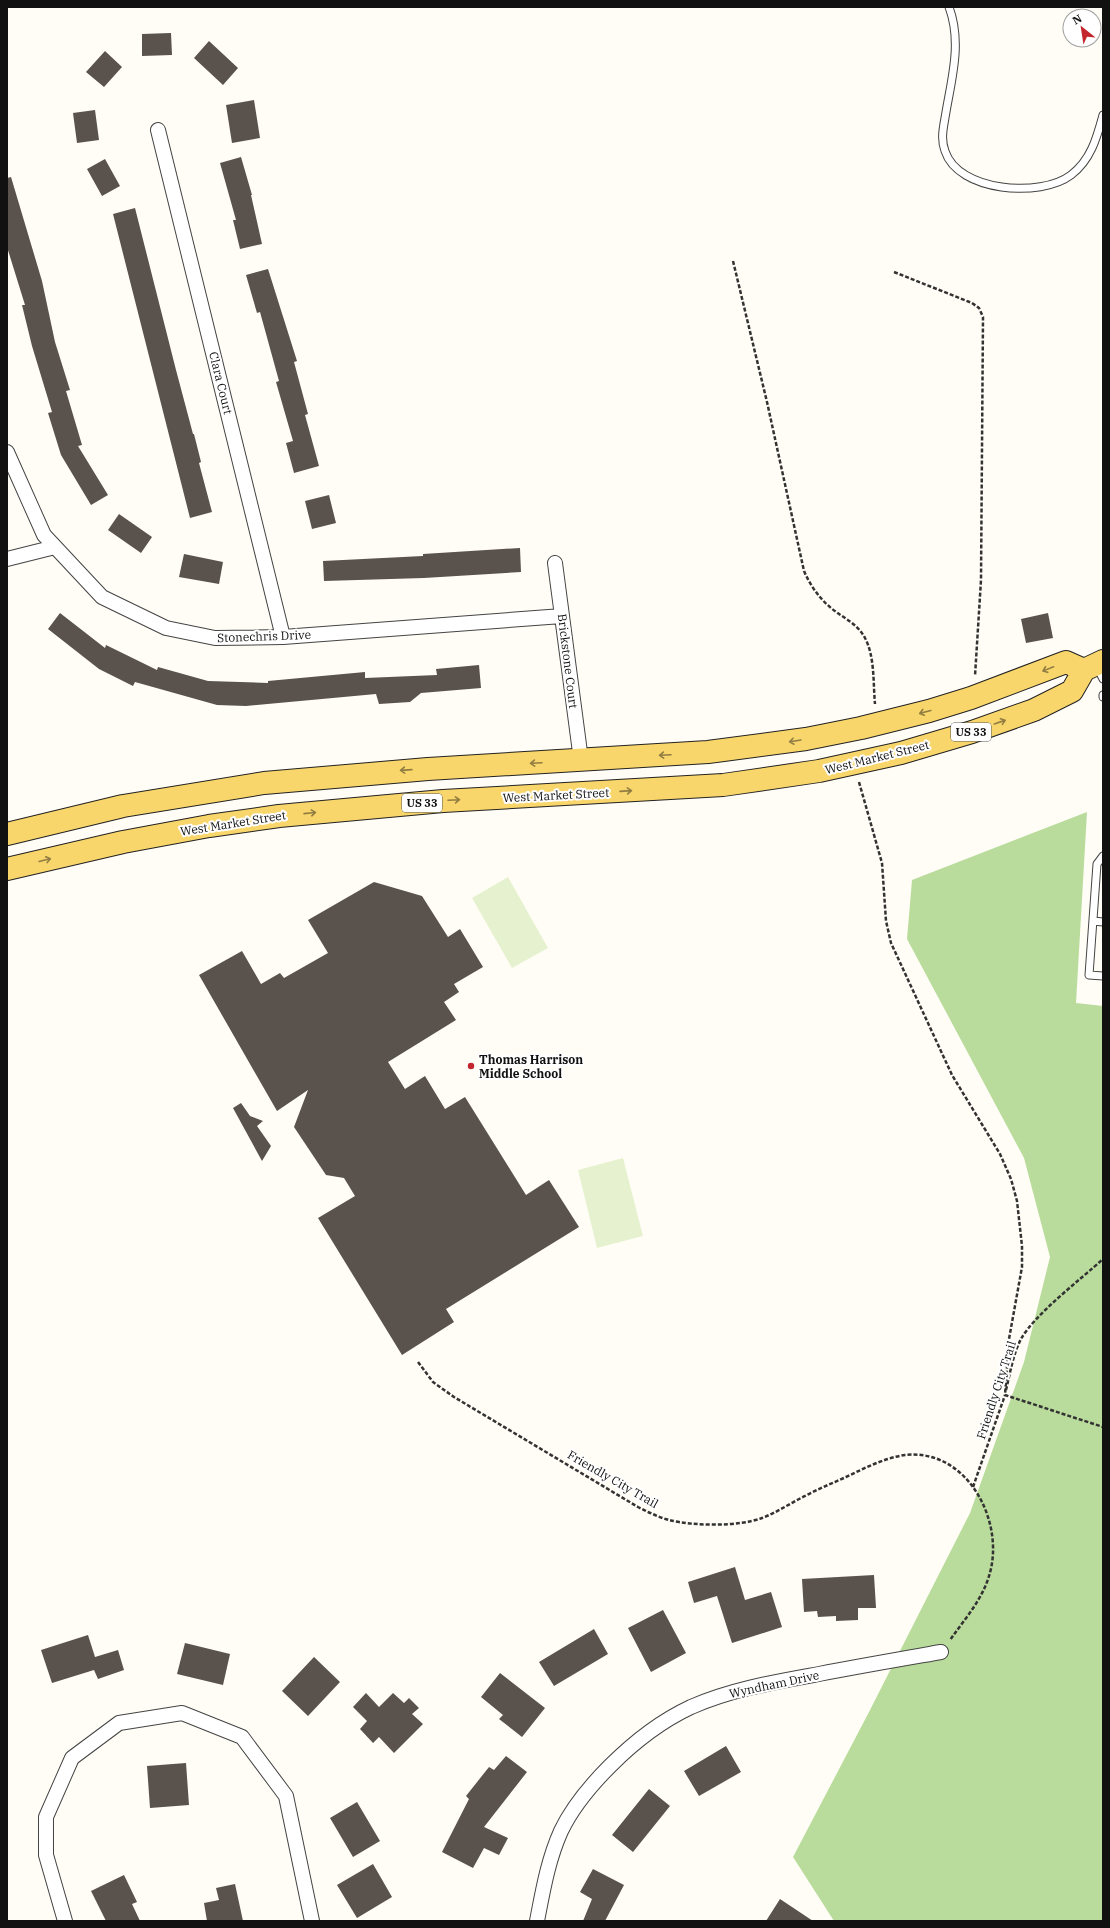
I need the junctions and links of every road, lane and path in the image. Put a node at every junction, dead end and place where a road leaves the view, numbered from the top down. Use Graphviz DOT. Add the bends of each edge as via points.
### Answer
graph roads {
  1 [pos="949,7"];
  2 [pos="1103,115"];
  3 [pos="158,130"];
  4 [pos="733,261"];
  5 [pos="894,272"];
  6 [pos="7,452"];
  7 [pos="55,546"];
  8 [pos="7,559"];
  9 [pos="555,563"];
  10 [pos="562,616"];
  11 [pos="283,637"];
  12 [pos="1096,669"];
  13 [pos="971,698"];
  14 [pos="876,725"];
  15 [pos="581,760"];
  16 [pos="854,764"];
  17 [pos="7,834"];
  18 [pos="1103,856"];
  19 [pos="1100,865"];
  20 [pos="7,869"];
  21 [pos="1093,921"];
  22 [pos="1103,922"];
  23 [pos="1103,976"];
  24 [pos="1103,1259"];
  25 [pos="418,1362"];
  26 [pos="1005,1395"];
  27 [pos="1103,1427"];
  28 [pos="973,1487"];
  29 [pos="941,1652"];
  30 [pos="65,1921"];
  31 [pos="312,1921"];
  32 [pos="537,1921"];
  1 -- 2 [label="lane" via="956,41 942,140 947,158 962,174 979,181 1014,188 1040,188 1060,182 1086,160"];
  3 -- 11 [label="street, Clara Court"];
  4 -- 14 [label="path" via="804,571 821,598 851,621 866,641 871,658"];
  5 -- 13 [label="path" via="972,303 979,308 983,317 980,580 977,657"];
  6 -- 7 [label="street, Stonechris Drive" via="44,535"];
  7 -- 8 [label="street"];
  7 -- 11 [label="street, Stonechris Drive" via="102,597 166,628 215,638"];
  9 -- 10 [label="street, Brickstone Court"];
  10 -- 11 [label="street, Stonechris Drive"];
  10 -- 15 [label="street, Brickstone Court"];
  12 -- 13 [label="main road, West Market Street / US 33, one-way" via="1066,662"];
  16 -- 12 [label="main road, West Market Street / US 33, one-way" via="959,736 1034,710 1072,691"];
  13 -- 14 [label="main road, West Market Street / US 33, one-way"];
  14 -- 15 [label="main road, West Market Street / US 33, one-way" via="806,740 750,748"];
  15 -- 17 [label="main road, West Market Street / US 33, one-way" via="428,768 264,783 124,806"];
  20 -- 16 [label="main road, West Market Street / US 33, one-way" via="115,843 279,816 443,801 723,784 793,776"];
  16 -- 26 [label="path" via="882,863 886,921 891,943 949,1070 1000,1154 1018,1201 1022,1268 1009,1339"];
  18 -- 19 [label="lane"];
  19 -- 21 [label="lane"];
  21 -- 22 [label="lane"];
  21 -- 23 [label="lane" via="1089,975"];
  24 -- 26 [label="path, Friendly City Trail" via="1050,1306 1028,1330 1016,1352"];
  25 -- 28 [label="path, Friendly City Trail" via="433,1382 454,1397 638,1507 669,1520 703,1524 749,1522 774,1513 876,1462 906,1455 921,1455 935,1459 959,1473"];
  26 -- 27 [label="path"];
  26 -- 28 [label="path, Friendly City Trail"];
  28 -- 29 [label="path, Friendly City Trail" via="984,1504 989,1519 994,1539 993,1560 982,1594"];
  29 -- 32 [label="street, Wyndham Drive" via="725,1693 664,1722 640,1738 616,1760 594,1782 576,1806 553,1852 546,1873"];
  30 -- 31 [label="street" via="46,1855 46,1817 72,1758 119,1723 182,1713 242,1737 286,1796"];
}
